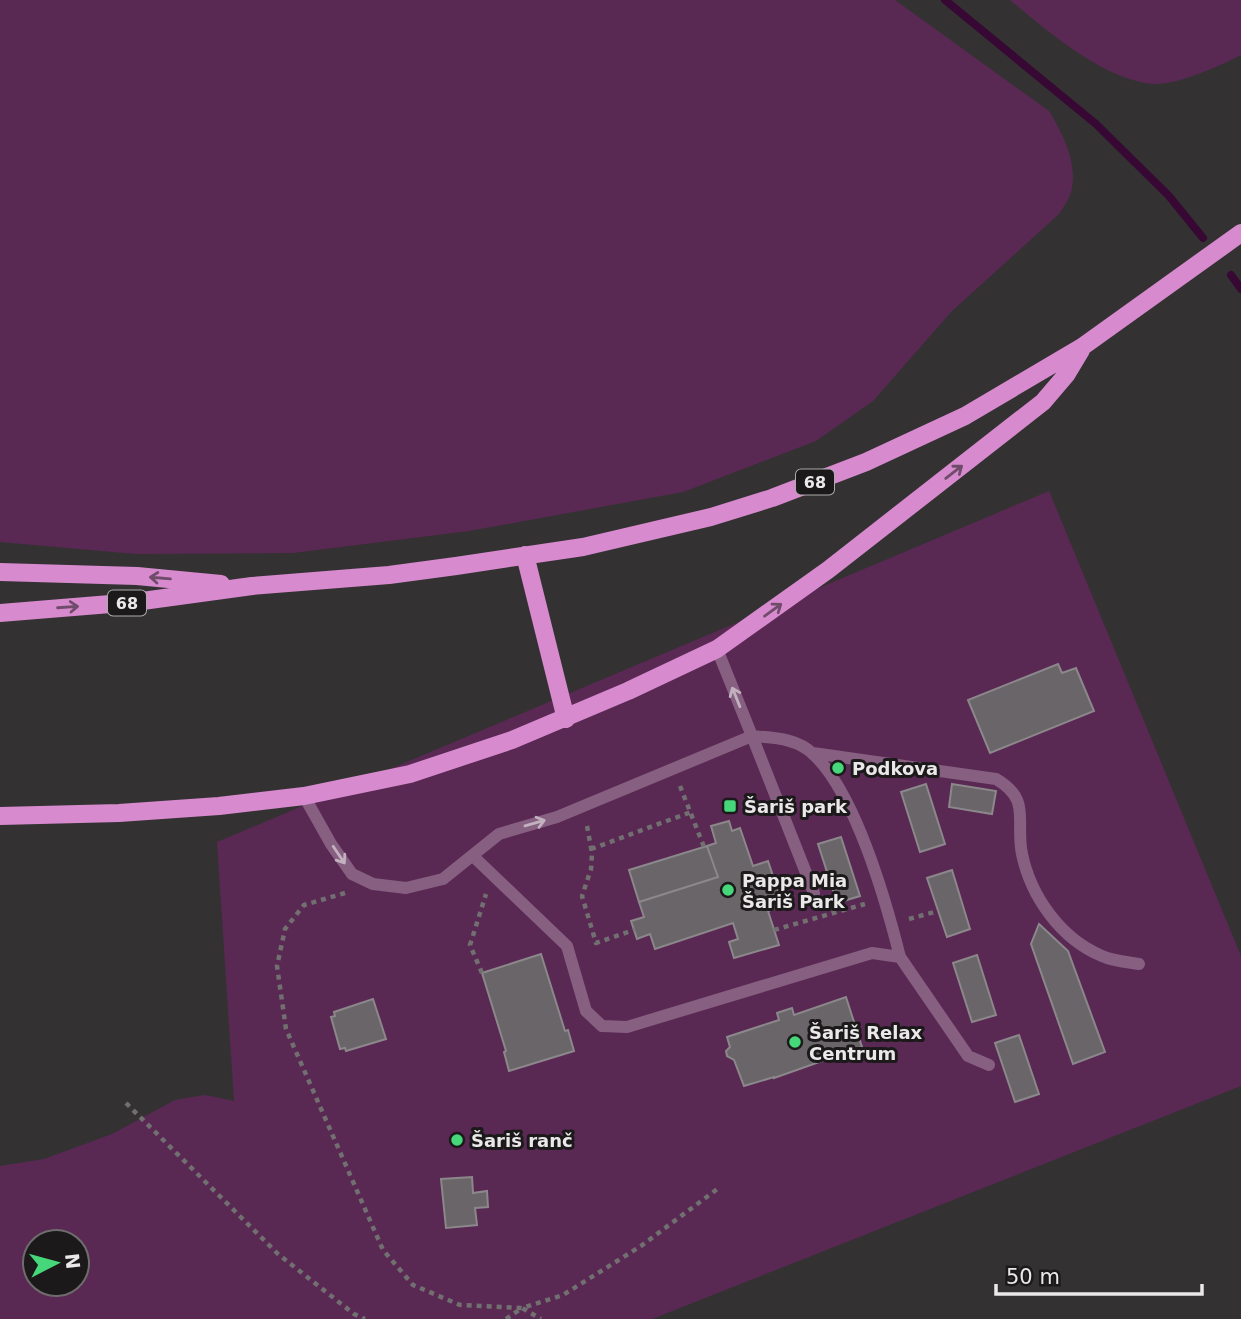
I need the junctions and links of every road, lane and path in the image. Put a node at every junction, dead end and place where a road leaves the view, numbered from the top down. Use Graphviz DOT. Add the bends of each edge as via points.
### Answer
graph roads {
  1 [pos="1241,233"];
  2 [pos="1082,347"];
  3 [pos="525,555"];
  4 [pos="0,572"];
  5 [pos="252,586"];
  6 [pos="0,612"];
  7 [pos="717,649"];
  8 [pos="566,719"];
  9 [pos="752,736"];
  10 [pos="813,753"];
  11 [pos="674,769"];
  12 [pos="304,796"];
  13 [pos="583,806"];
  14 [pos="691,812"];
  15 [pos="0,816"];
  16 [pos="704,847"];
  17 [pos="591,849"];
  18 [pos="474,857"];
  19 [pos="492,874"];
  20 [pos="373,884"];
  21 [pos="814,892"];
  22 [pos="887,906"];
  23 [pos="938,911"];
  24 [pos="634,930"];
  25 [pos="774,930"];
  26 [pos="900,957"];
  27 [pos="1139,964"];
  28 [pos="482,973"];
  29 [pos="989,1065"];
  30 [pos="126,1103"];
  31 [pos="720,1187"];
  32 [pos="522,1308"];
  33 [pos="365,1319"];
  34 [pos="506,1319"];
  35 [pos="541,1319"];
  1 -- 2 [label="main road, 68"];
  2 -- 3 [label="main road, 68" via="965,416 818,481 711,517 583,547"];
  7 -- 2 [label="main road, one-way" via="828,570 1043,402"];
  3 -- 5 [label="main road, 68" via="389,575"];
  3 -- 8 [label="main road"];
  5 -- 4 [label="main road, 68, one-way" via="137,576"];
  6 -- 5 [label="main road, 68, one-way" via="135,603"];
  7 -- 8 [label="main road"];
  9 -- 7 [label="lane, one-way"];
  8 -- 12 [label="main road" via="410,774"];
  9 -- 10 [label="lane" via="786,739"];
  9 -- 11 [label="lane"];
  9 -- 21 [label="lane"];
  10 -- 22 [label="lane" via="845,795"];
  10 -- 27 [label="lane" via="996,779 1010,787 1019,800 1022,853 1029,878 1045,911 1081,945 1103,957"];
  11 -- 13 [label="lane"];
  11 -- 14 [label="path"];
  12 -- 15 [label="main road" via="119,813"];
  12 -- 20 [label="lane, one-way" via="352,874"];
  13 -- 17 [label="path"];
  18 -- 13 [label="lane, one-way" via="499,834"];
  14 -- 16 [label="path"];
  14 -- 17 [label="path"];
  17 -- 24 [label="path" via="592,869 582,896 596,943"];
  18 -- 19 [label="lane"];
  18 -- 20 [label="lane" via="443,879 406,888"];
  19 -- 26 [label="lane" via="567,946 586,1011 603,1026 627,1027 872,953"];
  19 -- 28 [label="path" via="470,945"];
  20 -- 32 [label="path" via="304,905 285,929 277,966 286,1029 383,1250 413,1285 460,1305"];
  22 -- 23 [label="path" via="907,920"];
  22 -- 25 [label="path" via="879,900"];
  22 -- 26 [label="lane"];
  26 -- 29 [label="lane" via="968,1056"];
  30 -- 33 [label="path" via="278,1254"];
  31 -- 32 [label="path" via="641,1247 563,1295"];
  32 -- 34 [label="path"];
  32 -- 35 [label="path"];
}
